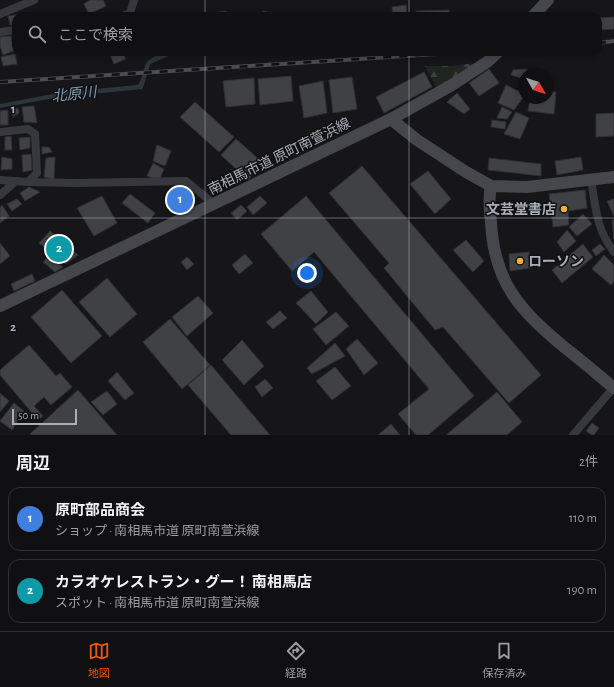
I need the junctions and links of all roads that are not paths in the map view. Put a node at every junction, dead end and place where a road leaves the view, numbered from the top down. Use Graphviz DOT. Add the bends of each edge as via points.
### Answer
graph roads {
  1 [pos="34,0"];
  2 [pos="134,0"];
  3 [pos="548,0"];
  4 [pos="130,12"];
  5 [pos="537,12"];
  6 [pos="0,14"];
  7 [pos="12,30"];
  8 [pos="0,32"];
  9 [pos="494,56"];
  10 [pos="391,119"];
  11 [pos="0,132"];
  12 [pos="614,177"];
  13 [pos="0,180"];
  14 [pos="591,180"];
  15 [pos="16,181"];
  16 [pos="28,182"];
  17 [pos="491,186"];
  18 [pos="0,195"];
  19 [pos="214,204"];
  20 [pos="614,252"];
  21 [pos="0,306"];
  22 [pos="614,388"];
  23 [pos="573,435"];
  1 -- 6 [label="street"];
  2 -- 4 [label="street"];
  3 -- 5 [label="street"];
  7 -- 8 [label="street"];
  9 -- 10 [label="street, 南相馬市道 原町南萱浜線" via="452,85"];
  10 -- 17 [label="street" via="443,158"];
  10 -- 19 [label="street, 南相馬市道 原町南萱浜線"];
  11 -- 16 [label="street" via="28,129 35,134 37,173"];
  12 -- 14 [label="street"];
  13 -- 15 [label="street"];
  14 -- 17 [label="street" via="527,187"];
  14 -- 20 [label="street" via="599,227"];
  15 -- 16 [label="street"];
  15 -- 18 [label="street"];
  16 -- 19 [label="street" via="186,181"];
  17 -- 22 [label="street" via="489,195 493,248 512,294 535,322"];
  19 -- 21 [label="street, 南相馬市道 原町南萱浜線"];
  22 -- 23 [label="street"];
}
